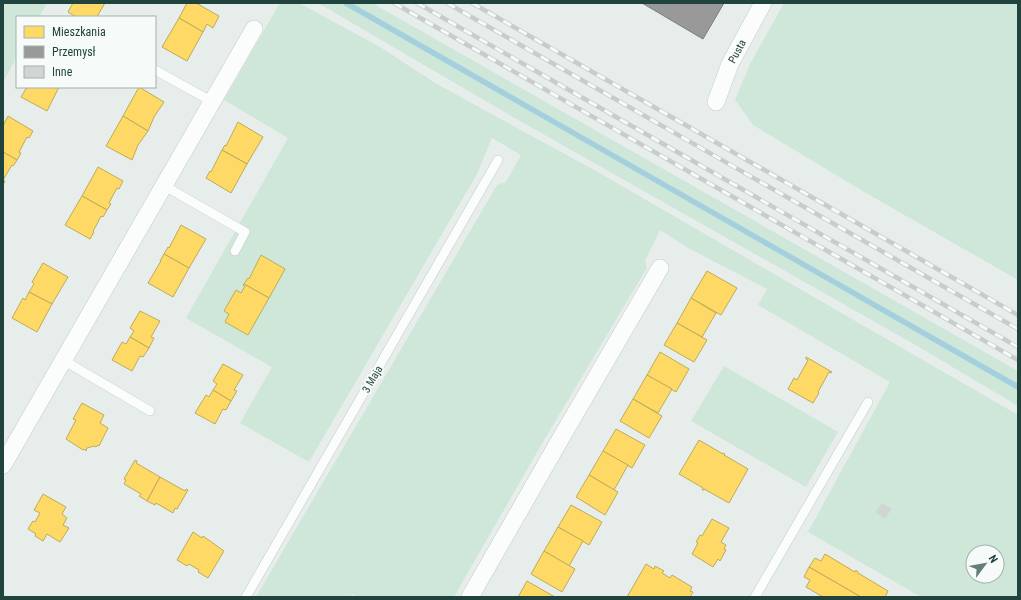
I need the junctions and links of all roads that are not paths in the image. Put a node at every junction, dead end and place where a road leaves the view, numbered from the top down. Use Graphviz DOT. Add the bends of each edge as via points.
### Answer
graph roads {
  1 [pos="763,3"];
  2 [pos="254,29"];
  3 [pos="156,71"];
  4 [pos="211,101"];
  5 [pos="716,102"];
  6 [pos="498,160"];
  7 [pos="163,185"];
  8 [pos="235,251"];
  9 [pos="660,268"];
  10 [pos="63,360"];
  11 [pos="868,402"];
  12 [pos="150,411"];
  13 [pos="3,465"];
  14 [pos="246,597"];
  15 [pos="470,597"];
  16 [pos="755,597"];
  1 -- 5 [label="street, Pusta" via="730,64"];
  2 -- 4 [label="street"];
  3 -- 4 [label="lane"];
  4 -- 7 [label="street"];
  6 -- 14 [label="lane, 3 Maja"];
  7 -- 8 [label="lane" via="245,232"];
  7 -- 10 [label="street"];
  9 -- 15 [label="street"];
  10 -- 12 [label="lane"];
  10 -- 13 [label="street"];
  11 -- 16 [label="lane"];
}
